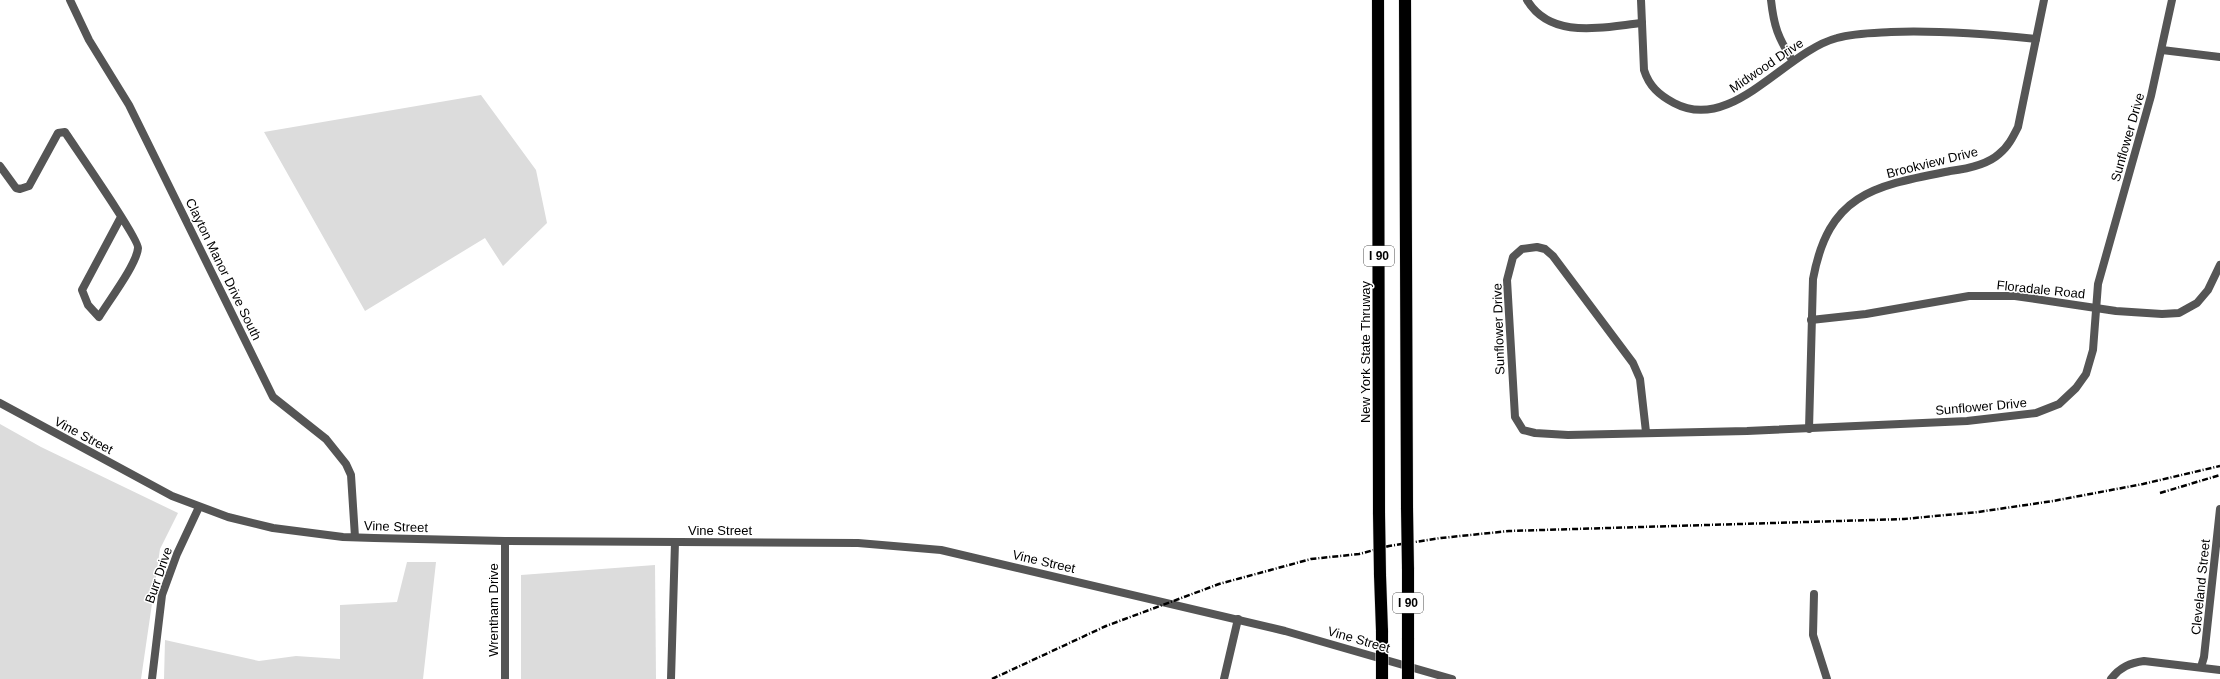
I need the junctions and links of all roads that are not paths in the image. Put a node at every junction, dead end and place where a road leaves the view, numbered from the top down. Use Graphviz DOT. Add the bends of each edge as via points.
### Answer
graph roads {
  1 [pos="70,0"];
  2 [pos="1378,0"];
  3 [pos="1405,0"];
  4 [pos="1527,0"];
  5 [pos="1641,0"];
  6 [pos="1771,0"];
  7 [pos="2044,0"];
  8 [pos="2172,0"];
  9 [pos="1642,23"];
  10 [pos="2036,39"];
  11 [pos="2162,50"];
  12 [pos="2220,57"];
  13 [pos="1792,60"];
  14 [pos="0,166"];
  15 [pos="121,217"];
  16 [pos="2220,264"];
  17 [pos="2096,307"];
  18 [pos="1811,320"];
  19 [pos="0,403"];
  20 [pos="1809,429"];
  21 [pos="1646,432"];
  22 [pos="200,507"];
  23 [pos="2220,509"];
  24 [pos="355,537"];
  25 [pos="504,541"];
  26 [pos="675,542"];
  27 [pos="1814,594"];
  28 [pos="1238,619"];
  29 [pos="2201,667"];
  30 [pos="2220,670"];
  31 [pos="152,679"];
  32 [pos="505,679"];
  33 [pos="671,679"];
  34 [pos="1224,679"];
  35 [pos="1382,679"];
  36 [pos="1408,679"];
  37 [pos="1452,679"];
  38 [pos="1827,679"];
  39 [pos="2111,679"];
  1 -- 24 [label="street, Clayton Manor Drive South" via="89,40 129,105 273,397 326,440 346,464 351,475"];
  2 -- 35 [label="highway, New York State Thruway / I 90, bridge" via="1379,513"];
  3 -- 36 [label="highway, I 90, bridge"];
  4 -- 9 [label="street" via="1533,10 1549,22 1564,28 1597,28"];
  5 -- 9 [label="street, Midwood Drive"];
  6 -- 13 [label="street" via="1778,38"];
  7 -- 10 [label="street, Brookview Drive"];
  8 -- 11 [label="street, Sunflower Drive"];
  9 -- 13 [label="street, Midwood Drive" via="1646,77 1652,87 1666,99 1681,107 1701,110 1723,107 1746,95"];
  10 -- 13 [label="street, Midwood Drive" via="1929,30 1860,34 1816,45"];
  10 -- 18 [label="street, Brookview Drive" via="2018,127 2009,144 1998,156 1980,164 1876,188 1850,205 1838,216 1826,234 1818,255 1813,279"];
  11 -- 12 [label="street"];
  11 -- 17 [label="street, Sunflower Drive" via="2098,284"];
  14 -- 15 [label="street" via="16,188 29,186 58,133 65,132"];
  15 -- 15 [label="street" via="136,239 138,248 134,262 99,317 88,305 82,290"];
  16 -- 17 [label="street, Floradale Road" via="2208,290 2197,303 2179,313 2116,311"];
  17 -- 18 [label="street, Floradale Road" via="2014,296 1969,296 1866,314"];
  17 -- 20 [label="street, Sunflower Drive" via="2093,350 2086,374 2059,404 2036,413 1967,421"];
  18 -- 20 [label="street, Brookview Drive"];
  19 -- 22 [label="street, Vine Street" via="165,492"];
  20 -- 21 [label="street, Sunflower Drive"];
  21 -- 21 [label="street, Sunflower Drive" via="1568,435 1535,433 1523,430 1517,422 1512,392 1507,280 1513,257 1522,249 1537,247 1545,249 1553,256 1622,346 1640,379"];
  22 -- 24 [label="street, Vine Street" via="273,528"];
  22 -- 31 [label="street, Burr Drive" via="177,554 162,595"];
  23 -- 29 [label="street, Cleveland Street"];
  24 -- 25 [label="street, Vine Street"];
  25 -- 26 [label="street, Vine Street"];
  25 -- 32 [label="street, Wrentham Drive"];
  26 -- 28 [label="street, Vine Street" via="858,543 941,550"];
  26 -- 33 [label="street"];
  27 -- 38 [label="street" via="1813,635"];
  28 -- 34 [label="street"];
  28 -- 37 [label="street, Vine Street"];
  29 -- 30 [label="street"];
  29 -- 39 [label="street" via="2144,661 2131,663 2119,670"];
}
